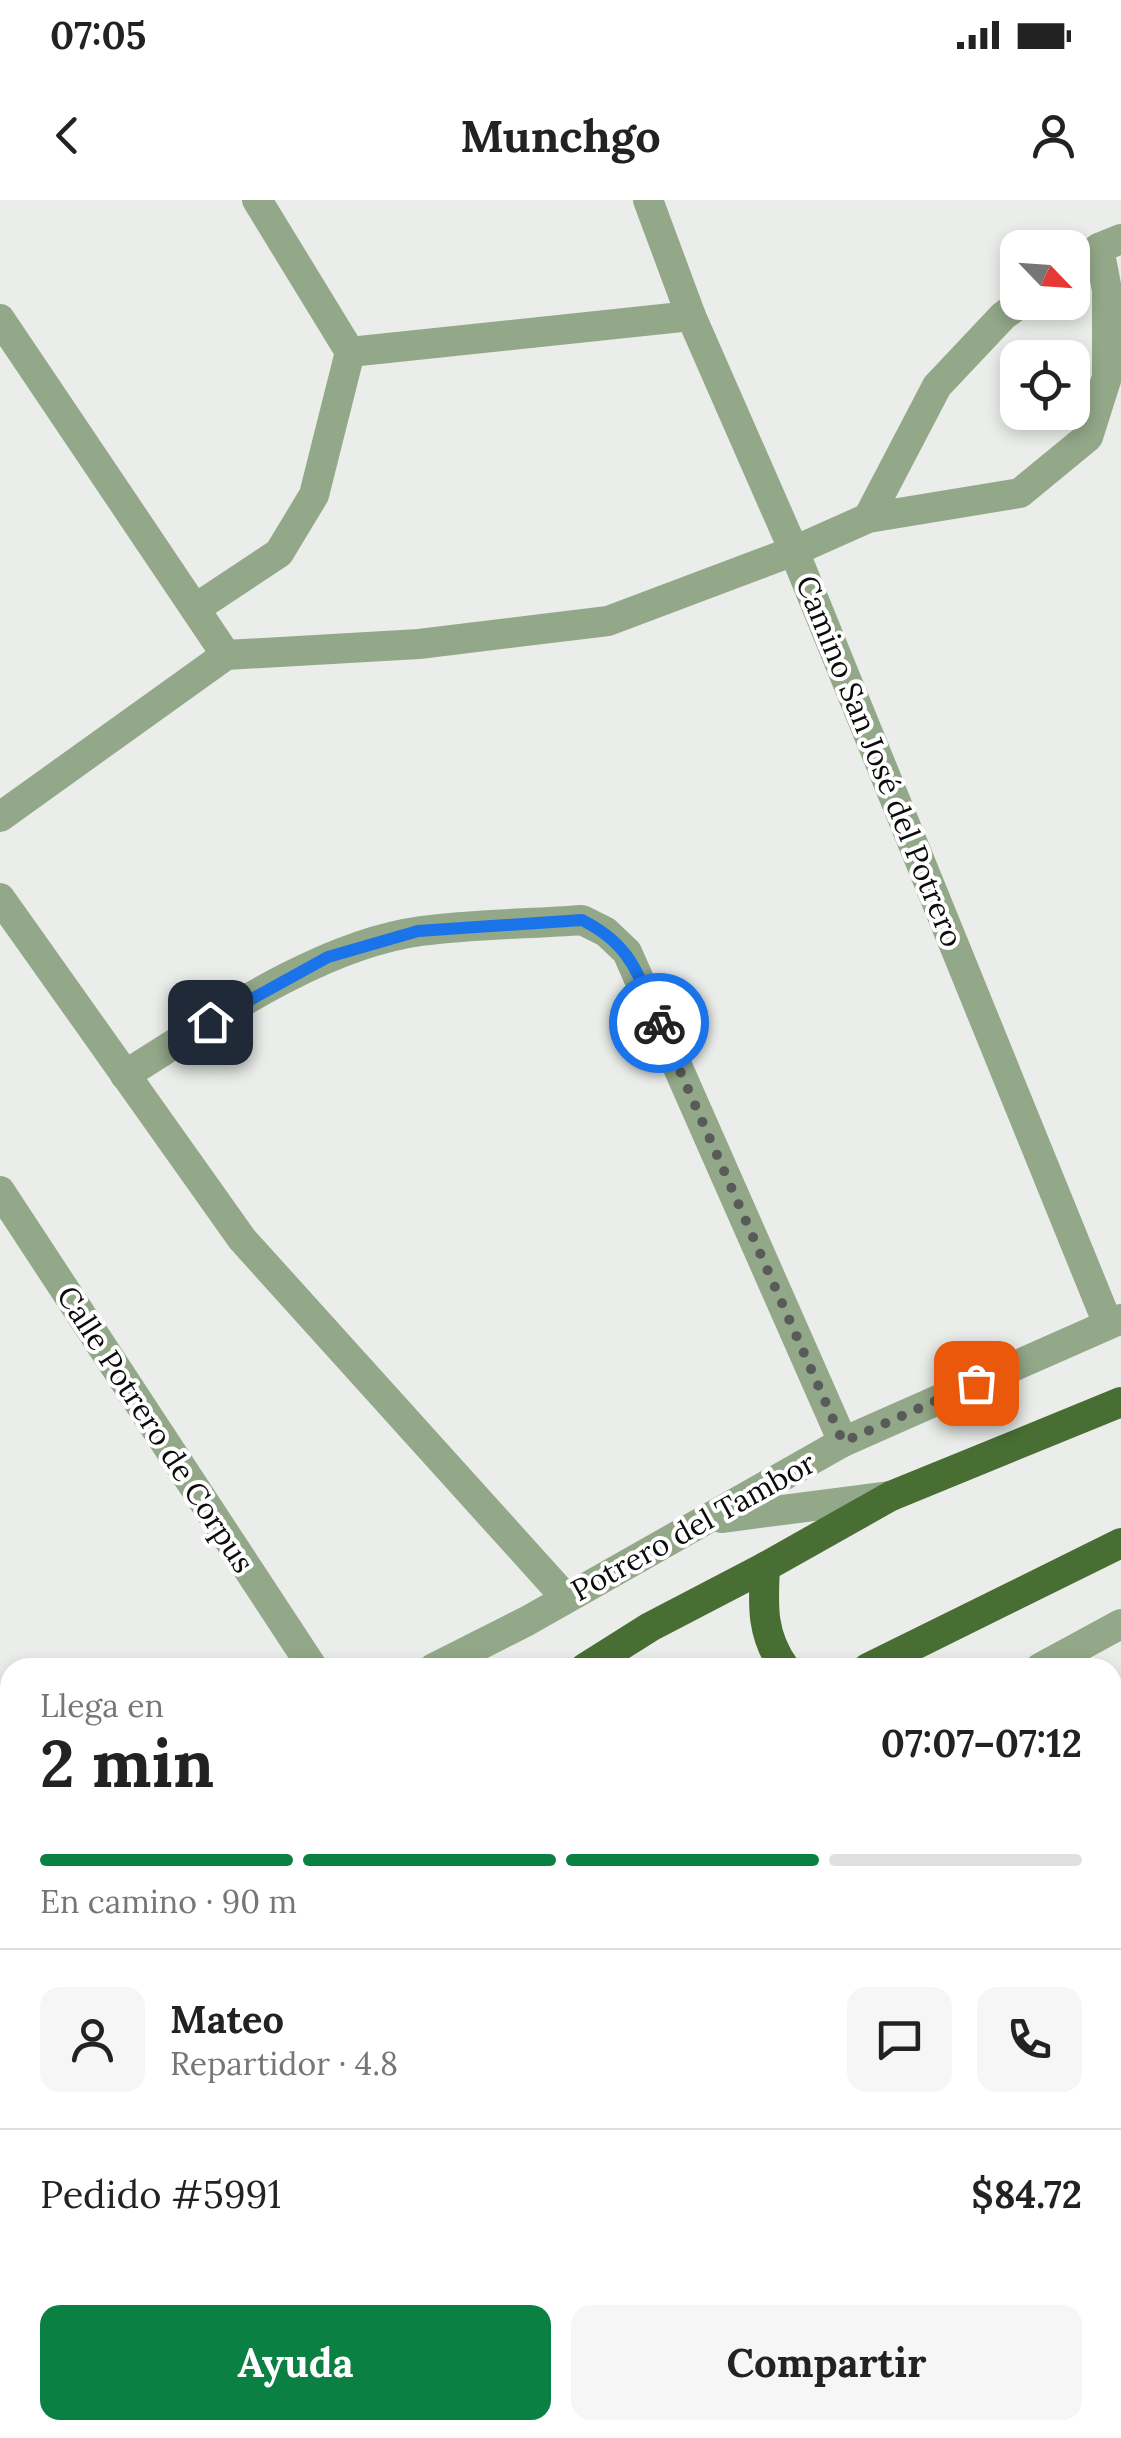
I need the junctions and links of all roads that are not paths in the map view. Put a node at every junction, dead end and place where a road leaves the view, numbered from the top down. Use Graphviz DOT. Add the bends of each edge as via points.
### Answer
graph roads {
  1 [pos="257,200"];
  2 [pos="648,200"];
  3 [pos="1110,244"];
  4 [pos="691,316"];
  5 [pos="0,319"];
  6 [pos="1000,319"];
  7 [pos="350,352"];
  8 [pos="868,518"];
  9 [pos="794,551"];
  10 [pos="196,608"];
  11 [pos="226,655"];
  12 [pos="0,817"];
  13 [pos="0,898"];
  14 [pos="125,1075"];
  15 [pos="0,1191"];
  16 [pos="1114,1322"];
  17 [pos="1121,1402"];
  18 [pos="843,1442"];
  19 [pos="891,1496"];
  20 [pos="704,1520"];
  21 [pos="1121,1543"];
  22 [pos="765,1567"];
  23 [pos="566,1598"];
  24 [pos="1121,1624"];
  25 [pos="306,1658"];
  26 [pos="452,1658"];
  27 [pos="601,1658"];
  28 [pos="778,1658"];
  29 [pos="888,1658"];
  30 [pos="1058,1658"];
  1 -- 7 [label="street"];
  2 -- 4 [label="street, Camino San José del Potrero"];
  3 -- 8 [label="street" via="1108,377 1088,437 1020,492"];
  4 -- 7 [label="street"];
  4 -- 9 [label="street, Camino San José del Potrero"];
  5 -- 10 [label="street"];
  6 -- 8 [label="street" via="937,386"];
  7 -- 10 [label="street" via="314,494 279,553"];
  8 -- 9 [label="street"];
  9 -- 11 [label="street" via="608,620 420,644"];
  9 -- 16 [label="street, Camino San José del Potrero"];
  10 -- 11 [label="street"];
  11 -- 12 [label="street"];
  13 -- 14 [label="street"];
  14 -- 18 [label="street" via="328,957 418,931 582,920 606,932 627,952"];
  14 -- 23 [label="street" via="242,1239"];
  15 -- 25 [label="street, Calle Potrero de Corpus"];
  16 -- 18 [label="street, Potrero del Tambor"];
  17 -- 19 [label="main road"];
  18 -- 20 [label="street, Potrero del Tambor"];
  19 -- 20 [label="street"];
  19 -- 22 [label="main road"];
  20 -- 23 [label="street, Potrero del Tambor"];
  21 -- 29 [label="main road"];
  22 -- 27 [label="main road"];
  22 -- 28 [label="main road" via="762,1617"];
  23 -- 26 [label="street, Potrero del Tambor"];
  24 -- 30 [label="street"];
}
